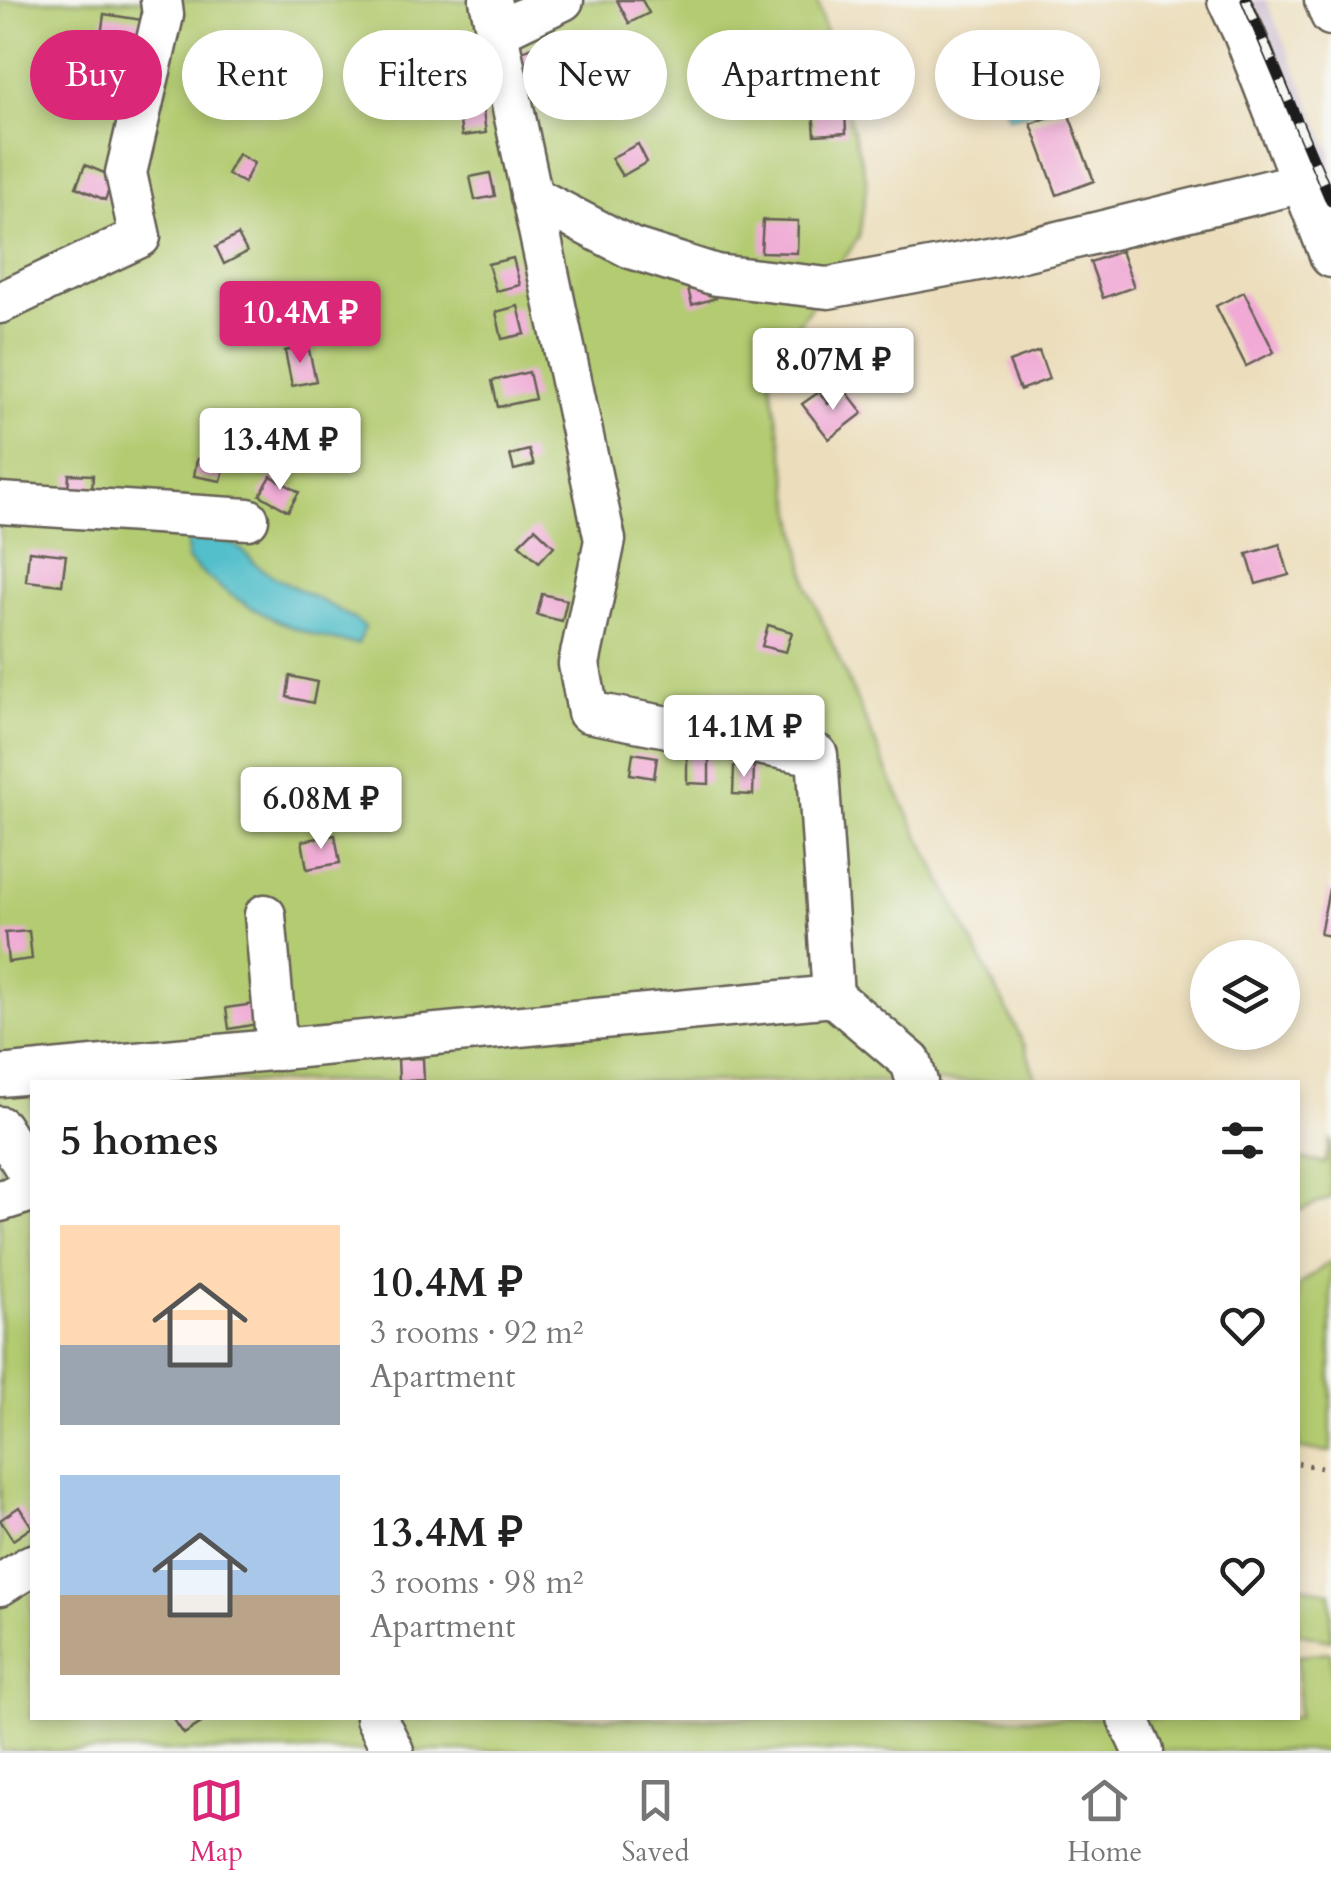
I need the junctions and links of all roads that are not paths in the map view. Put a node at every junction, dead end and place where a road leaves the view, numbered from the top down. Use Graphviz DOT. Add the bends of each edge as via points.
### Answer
graph roads {
  1 [pos="160,0"];
  2 [pos="563,0"];
  3 [pos="1228,0"];
  4 [pos="1325,0"];
  5 [pos="1331,14"];
  6 [pos="493,16"];
  7 [pos="1283,187"];
  8 [pos="531,196"];
  9 [pos="1331,257"];
  10 [pos="0,303"];
  11 [pos="0,504"];
  12 [pos="248,519"];
  13 [pos="264,915"];
  14 [pos="832,996"];
  15 [pos="277,1050"];
  16 [pos="0,1076"];
  17 [pos="916,1080"];
  18 [pos="0,1127"];
  19 [pos="30,1175"];
  20 [pos="30,1192"];
  21 [pos="0,1201"];
  22 [pos="30,1565"];
  23 [pos="0,1585"];
  24 [pos="377,1720"];
  25 [pos="1129,1720"];
  26 [pos="393,1751"];
  27 [pos="1142,1751"];
  1 -- 10 [label="street" via="163,15 126,173 140,237"];
  2 -- 6 [label="street"];
  3 -- 9 [label="street"];
  4 -- 5 [label="street"];
  6 -- 8 [label="street"];
  7 -- 8 [label="street" via="1010,254 828,288 699,270 631,248"];
  8 -- 14 [label="street" via="605,540 579,664 588,712 817,755"];
  11 -- 12 [label="street"];
  13 -- 15 [label="street"];
  14 -- 15 [label="street"];
  14 -- 17 [label="street" via="911,1062"];
  15 -- 16 [label="street"];
  18 -- 19 [label="street"];
  20 -- 21 [label="street"];
  22 -- 23 [label="street"];
  24 -- 26 [label="street"];
  25 -- 27 [label="street"];
}
